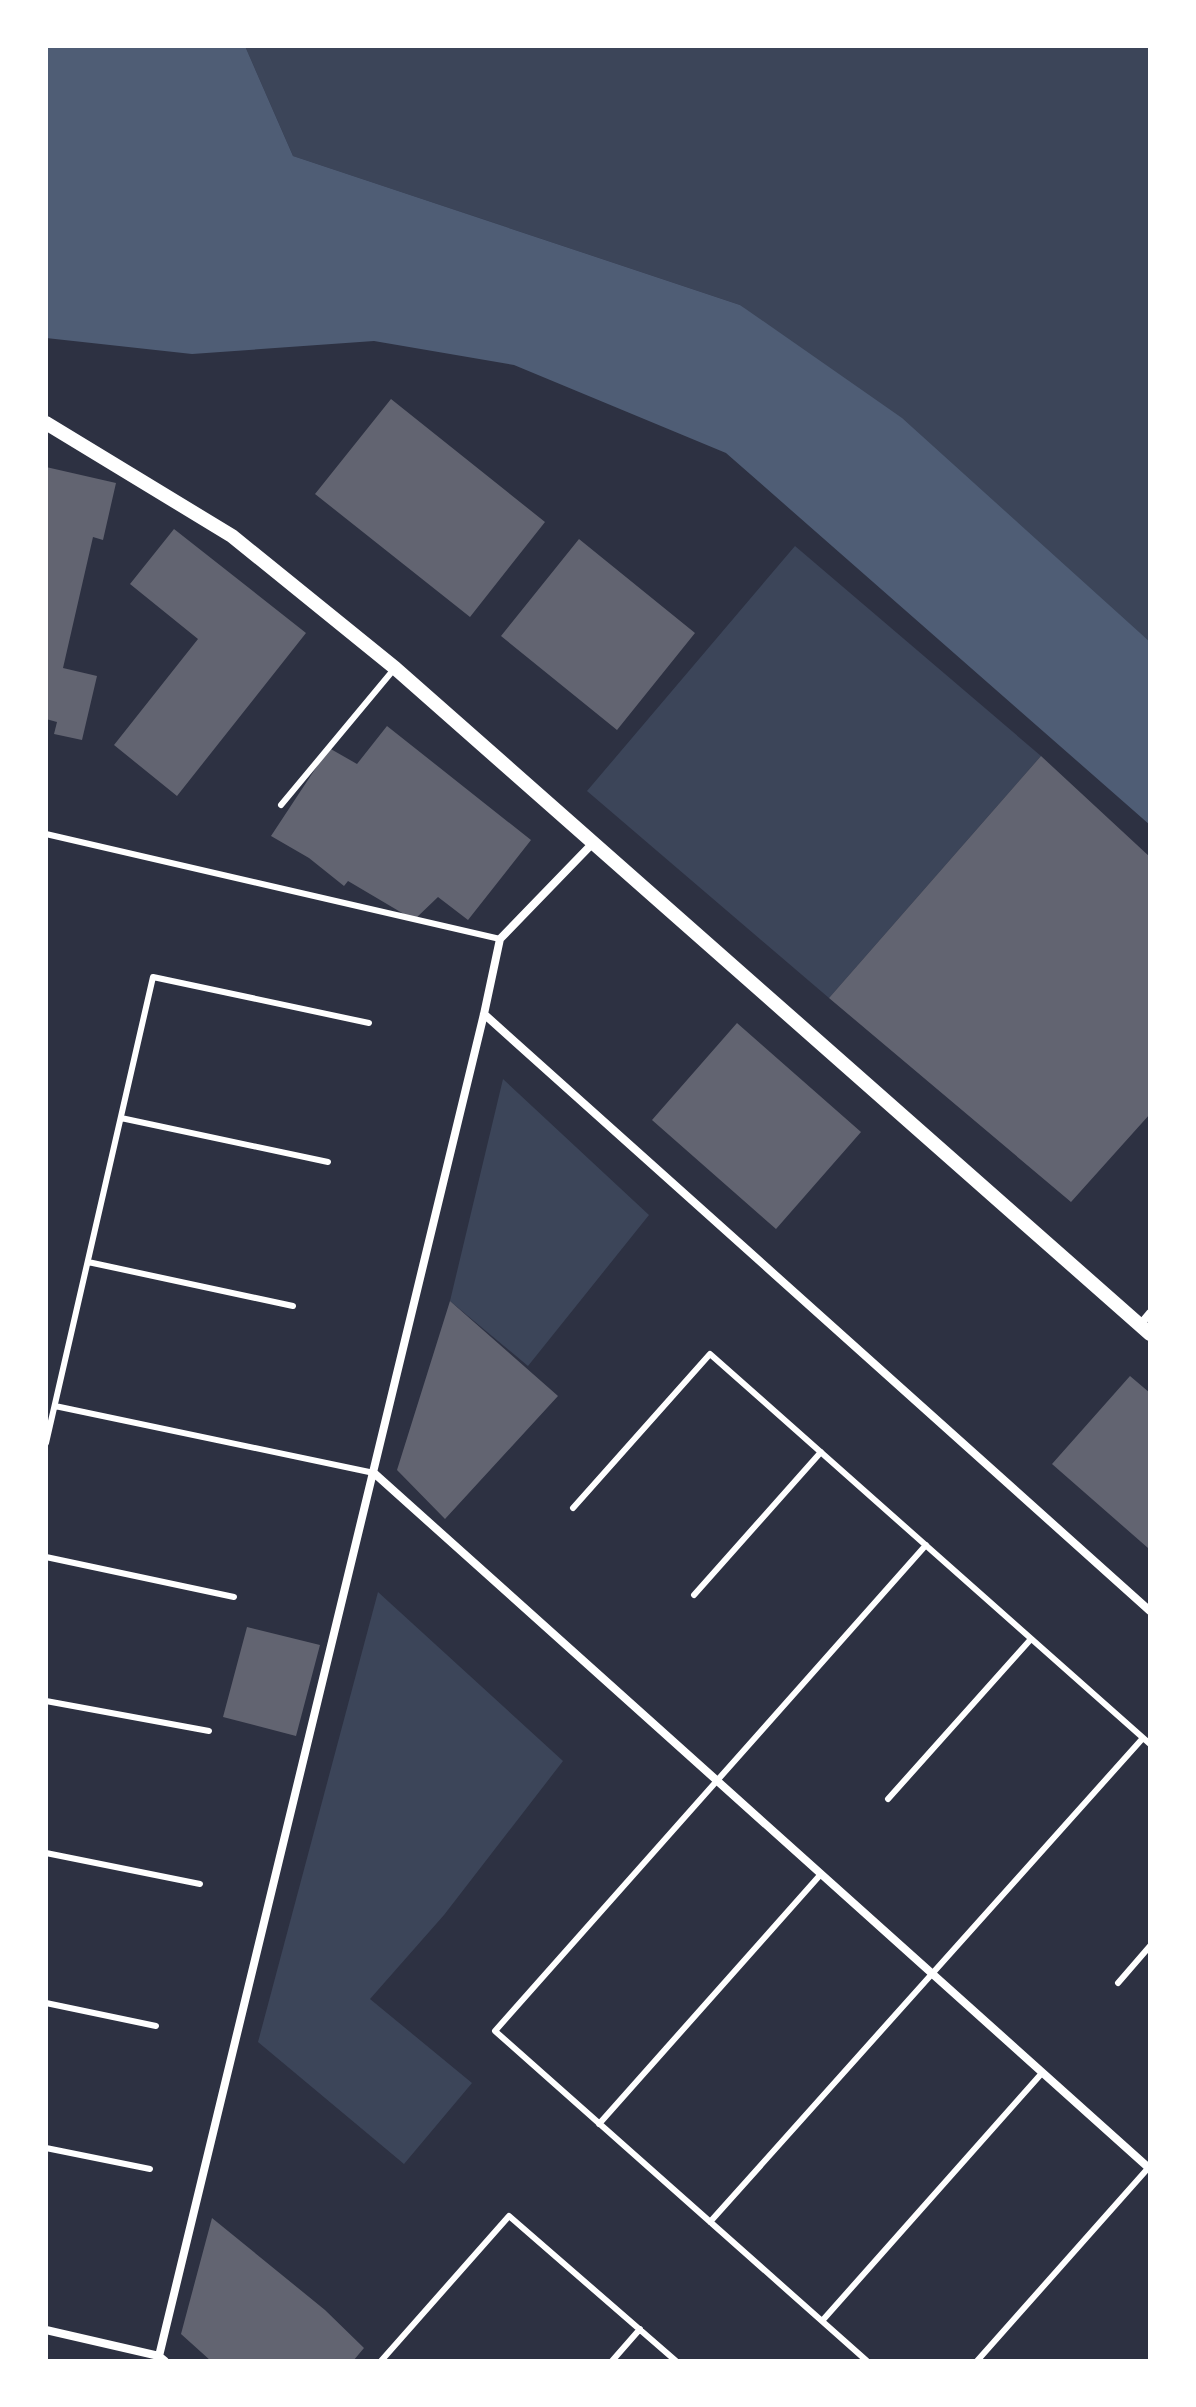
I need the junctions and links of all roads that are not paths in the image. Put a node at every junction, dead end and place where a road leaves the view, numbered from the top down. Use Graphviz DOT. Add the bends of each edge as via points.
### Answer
graph roads {
  1 [pos="46,423"];
  2 [pos="395,668"];
  3 [pos="281,805"];
  4 [pos="46,834"];
  5 [pos="592,844"];
  6 [pos="500,939"];
  7 [pos="484,1014"];
  8 [pos="369,1023"];
  9 [pos="121,1118"];
  10 [pos="328,1162"];
  11 [pos="88,1262"];
  12 [pos="293,1306"];
  13 [pos="1147,1324"];
  14 [pos="55,1406"];
  15 [pos="46,1443"];
  16 [pos="821,1452"];
  17 [pos="374,1473"];
  18 [pos="573,1508"];
  19 [pos="926,1545"];
  20 [pos="46,1557"];
  21 [pos="694,1595"];
  22 [pos="234,1597"];
  23 [pos="1150,1611"];
  24 [pos="1031,1639"];
  25 [pos="46,1701"];
  26 [pos="209,1731"];
  27 [pos="1143,1738"];
  28 [pos="1150,1744"];
  29 [pos="717,1781"];
  30 [pos="888,1799"];
  31 [pos="46,1853"];
  32 [pos="821,1874"];
  33 [pos="200,1884"];
  34 [pos="1150,1946"];
  35 [pos="932,1974"];
  36 [pos="1118,1983"];
  37 [pos="46,2003"];
  38 [pos="156,2026"];
  39 [pos="1042,2073"];
  40 [pos="599,2124"];
  41 [pos="46,2148"];
  42 [pos="1150,2168"];
  43 [pos="150,2169"];
  44 [pos="710,2222"];
  45 [pos="822,2321"];
  46 [pos="640,2329"];
  47 [pos="46,2330"];
  48 [pos="162,2359"];
  49 [pos="381,2361"];
  50 [pos="612,2361"];
  51 [pos="676,2361"];
  52 [pos="867,2361"];
  53 [pos="977,2361"];
  1 -- 2 [label="street" via="232,536"];
  2 -- 3 [label="lane"];
  2 -- 5 [label="street"];
  4 -- 6 [label="lane"];
  5 -- 6 [label="street"];
  5 -- 13 [label="street"];
  6 -- 7 [label="street"];
  7 -- 17 [label="street"];
  7 -- 23 [label="street"];
  8 -- 9 [label="lane" via="153,977"];
  9 -- 10 [label="lane"];
  9 -- 11 [label="lane"];
  11 -- 12 [label="lane"];
  11 -- 14 [label="lane"];
  14 -- 15 [label="lane"];
  14 -- 17 [label="lane"];
  16 -- 18 [label="lane" via="710,1354"];
  16 -- 19 [label="lane"];
  16 -- 21 [label="lane"];
  17 -- 29 [label="street"];
  17 -- 48 [label="street"];
  19 -- 24 [label="lane"];
  19 -- 29 [label="lane"];
  20 -- 22 [label="lane"];
  24 -- 27 [label="lane"];
  24 -- 30 [label="lane"];
  25 -- 26 [label="lane"];
  27 -- 28 [label="lane"];
  27 -- 35 [label="lane"];
  29 -- 32 [label="street"];
  29 -- 40 [label="lane" via="495,2031"];
  31 -- 33 [label="lane"];
  32 -- 35 [label="street"];
  32 -- 40 [label="lane"];
  34 -- 36 [label="lane"];
  35 -- 39 [label="street"];
  35 -- 44 [label="lane"];
  37 -- 38 [label="lane"];
  39 -- 42 [label="street"];
  39 -- 45 [label="lane"];
  40 -- 44 [label="lane"];
  41 -- 43 [label="lane"];
  42 -- 53 [label="lane"];
  44 -- 45 [label="lane"];
  45 -- 52 [label="lane"];
  46 -- 49 [label="lane" via="509,2216"];
  46 -- 50 [label="lane"];
  46 -- 51 [label="lane"];
  47 -- 48 [label="street"];
}
